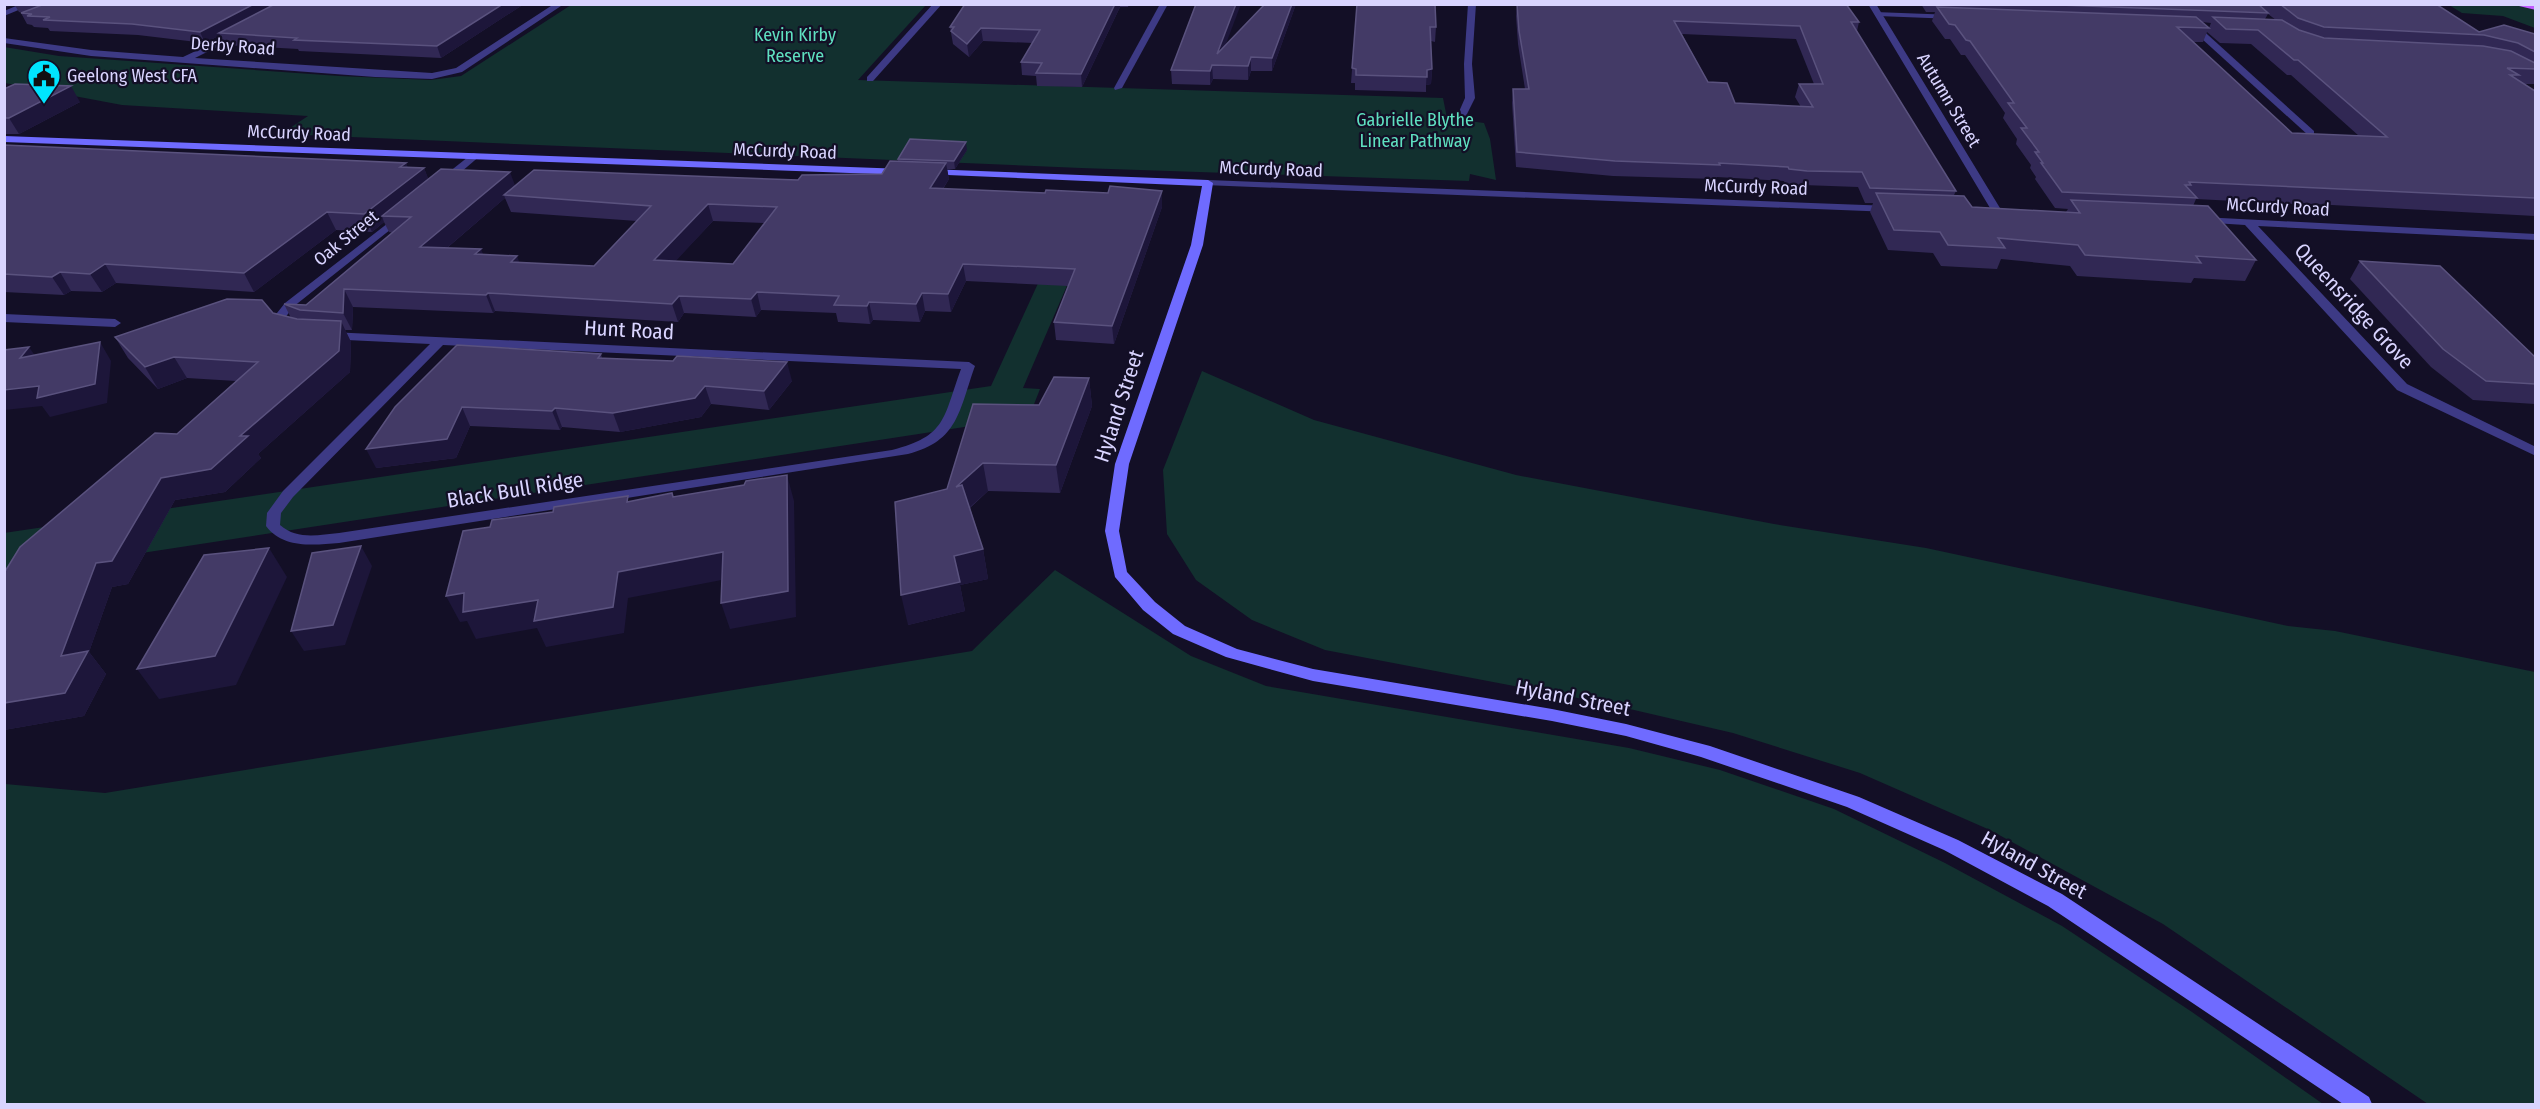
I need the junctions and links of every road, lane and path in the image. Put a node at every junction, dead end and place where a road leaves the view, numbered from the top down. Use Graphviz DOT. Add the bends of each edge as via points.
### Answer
graph roads {
  1 [pos="29,4"];
  2 [pos="560,4"];
  3 [pos="938,4"];
  4 [pos="1164,4"];
  5 [pos="1472,4"];
  6 [pos="2522,4"];
  7 [pos="2535,8"];
  8 [pos="1875,9"];
  9 [pos="4,14"];
  10 [pos="1963,18"];
  11 [pos="252,26"];
  12 [pos="2183,27"];
  13 [pos="2194,27"];
  14 [pos="2206,28"];
  15 [pos="4,40"];
  16 [pos="186,59"];
  17 [pos="870,79"];
  18 [pos="1118,87"];
  19 [pos="1462,114"];
  20 [pos="2311,133"];
  21 [pos="4,139"];
  22 [pos="476,155"];
  23 [pos="1208,183"];
  24 [pos="431,191"];
  25 [pos="413,206"];
  26 [pos="1908,209"];
  27 [pos="1998,213"];
  28 [pos="2192,220"];
  29 [pos="2249,223"];
  30 [pos="2535,237"];
  31 [pos="4,318"];
  32 [pos="115,323"];
  33 [pos="293,330"];
  34 [pos="317,335"];
  35 [pos="441,341"];
  36 [pos="969,366"];
  37 [pos="2535,452"];
  38 [pos="2361,1104"];
  1 -- 9 [label="street"];
  2 -- 16 [label="street, Derby Road" via="459,70 432,76"];
  3 -- 17 [label="street"];
  4 -- 18 [label="street"];
  5 -- 19 [label="street" via="1470,98"];
  6 -- 7 [label="main road"];
  8 -- 10 [label="street"];
  8 -- 27 [label="street, Autumn Street"];
  11 -- 16 [label="street"];
  12 -- 13 [label="street"];
  13 -- 14 [label="street"];
  13 -- 20 [label="street"];
  15 -- 16 [label="street, Derby Road" via="91,53"];
  21 -- 22 [label="main road, McCurdy Road"];
  22 -- 23 [label="main road, McCurdy Road"];
  22 -- 24 [label="street"];
  23 -- 26 [label="street, McCurdy Road"];
  23 -- 38 [label="main road, Hyland Street" via="1197,245 1122,464 1112,531 1120,573 1149,606 1179,630 1232,653 1313,675 1626,730 1704,751 1853,802 1951,845 2055,900"];
  25 -- 33 [label="street, Oak Street" via="289,305 279,318"];
  28 -- 29 [label="street, McCurdy Road"];
  29 -- 30 [label="street, McCurdy Road"];
  29 -- 37 [label="street, Queensridge Grove" via="2402,387"];
  31 -- 32 [label="street"];
  34 -- 35 [label="street, Hunt Road"];
  35 -- 36 [label="street, Hunt Road"];
  35 -- 36 [label="street, Black Bull Ridge" via="288,494 274,513 273,526 282,536 306,541 339,538 892,454 937,437"];
}
